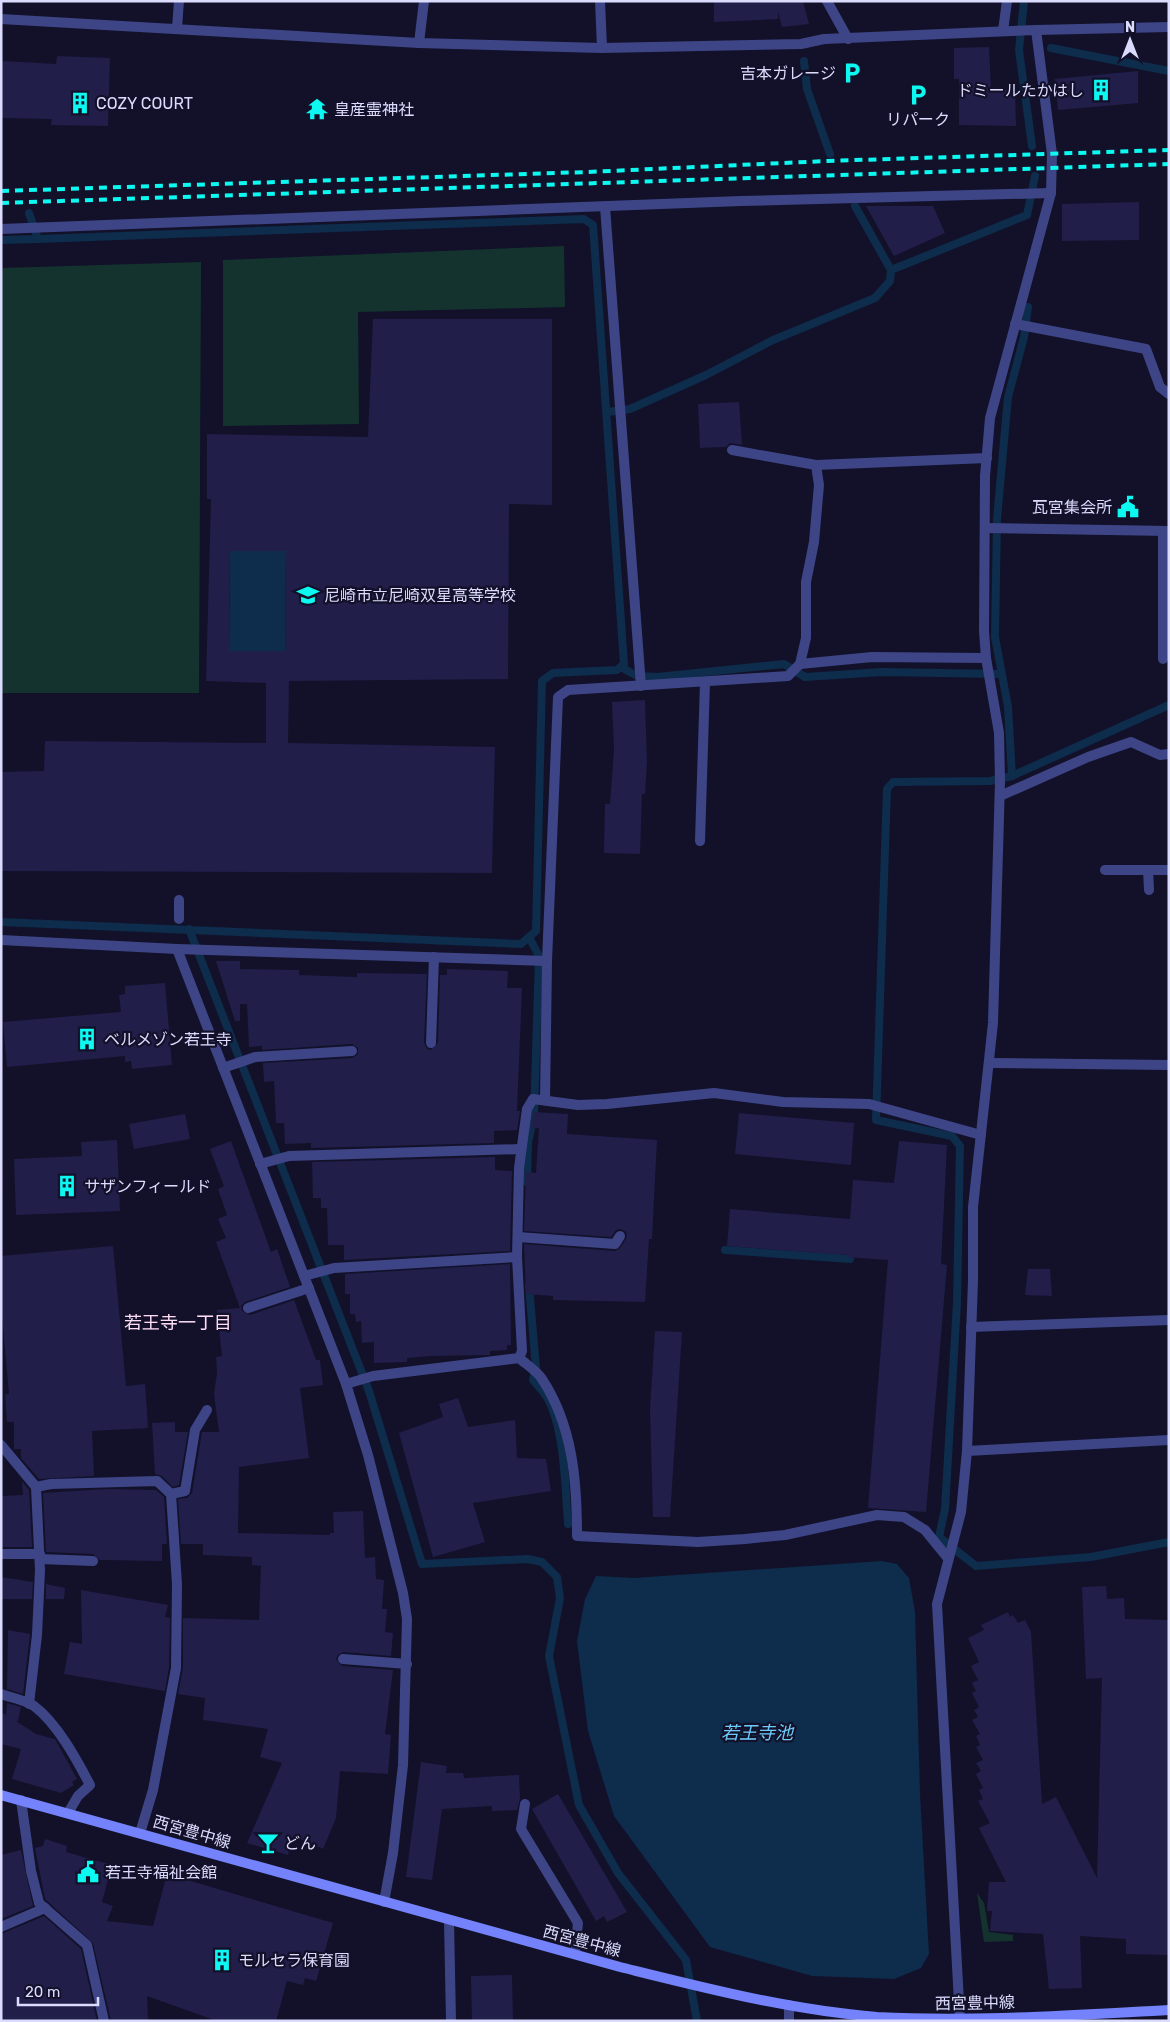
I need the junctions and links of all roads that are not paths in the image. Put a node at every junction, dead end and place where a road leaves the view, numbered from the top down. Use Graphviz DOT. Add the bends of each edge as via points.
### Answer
graph roads {
  1 [pos="179,1"];
  2 [pos="424,1"];
  3 [pos="600,1"];
  4 [pos="827,1"];
  5 [pos="1007,1"];
  6 [pos="1,19"];
  7 [pos="1169,26"];
  8 [pos="176,28"];
  9 [pos="1033,30"];
  10 [pos="1003,31"];
  11 [pos="848,39"];
  12 [pos="419,43"];
  13 [pos="602,48"];
  14 [pos="1051,193"];
  15 [pos="605,207"];
  16 [pos="1,229"];
  17 [pos="1016,324"];
  18 [pos="1169,394"];
  19 [pos="732,450"];
  20 [pos="987,458"];
  21 [pos="816,465"];
  22 [pos="984,528"];
  23 [pos="1166,531"];
  24 [pos="986,658"];
  25 [pos="1163,659"];
  26 [pos="800,664"];
  27 [pos="704,682"];
  28 [pos="640,686"];
  29 [pos="1169,754"];
  30 [pos="1000,796"];
  31 [pos="700,842"];
  32 [pos="1105,870"];
  33 [pos="1148,870"];
  34 [pos="1169,870"];
  35 [pos="1149,890"];
  36 [pos="179,900"];
  37 [pos="179,919"];
  38 [pos="1,940"];
  39 [pos="177,949"];
  40 [pos="434,957"];
  41 [pos="543,960"];
  42 [pos="431,1043"];
  43 [pos="352,1052"];
  44 [pos="989,1063"];
  45 [pos="1169,1065"];
  46 [pos="223,1068"];
  47 [pos="545,1100"];
  48 [pos="980,1135"];
  49 [pos="521,1149"];
  50 [pos="260,1164"];
  51 [pos="620,1236"];
  52 [pos="518,1237"];
  53 [pos="517,1257"];
  54 [pos="309,1274"];
  55 [pos="309,1288"];
  56 [pos="248,1308"];
  57 [pos="1169,1320"];
  58 [pos="971,1326"];
  59 [pos="520,1358"];
  60 [pos="350,1382"];
  61 [pos="207,1410"];
  62 [pos="1169,1440"];
  63 [pos="1,1446"];
  64 [pos="967,1451"];
  65 [pos="36,1488"];
  66 [pos="171,1494"];
  67 [pos="1,1554"];
  68 [pos="947,1556"];
  69 [pos="40,1557"];
  70 [pos="93,1562"];
  71 [pos="343,1659"];
  72 [pos="406,1664"];
  73 [pos="1,1694"];
  74 [pos="29,1704"];
  75 [pos="1,1795"];
  76 [pos="21,1800"];
  77 [pos="525,1804"];
  78 [pos="68,1813"];
  79 [pos="140,1833"];
  80 [pos="384,1902"];
  81 [pos="45,1908"];
  82 [pos="449,1921"];
  83 [pos="1,1927"];
  84 [pos="575,1954"];
  85 [pos="789,2006"];
  86 [pos="1169,2010"];
  87 [pos="960,2020"];
  88 [pos="104,2021"];
  89 [pos="451,2021"];
  90 [pos="789,2021"];
  1 -- 8 [label="street"];
  2 -- 12 [label="street"];
  3 -- 13 [label="street"];
  4 -- 11 [label="street"];
  5 -- 10 [label="street"];
  6 -- 8 [label="street"];
  7 -- 9 [label="street"];
  8 -- 12 [label="street" via="264,36"];
  9 -- 10 [label="street"];
  9 -- 14 [label="street" via="1052,160"];
  10 -- 11 [label="street"];
  11 -- 13 [label="street" via="801,44"];
  12 -- 13 [label="street"];
  14 -- 15 [label="street"];
  14 -- 17 [label="street"];
  15 -- 16 [label="street"];
  15 -- 28 [label="street"];
  17 -- 18 [label="street" via="1146,349 1160,387"];
  17 -- 20 [label="street" via="990,418"];
  19 -- 21 [label="street"];
  20 -- 21 [label="street"];
  20 -- 22 [label="street"];
  21 -- 26 [label="street" via="819,485 814,542 806,582 806,638"];
  22 -- 23 [label="street"];
  22 -- 24 [label="street"];
  23 -- 25 [label="street"];
  24 -- 26 [label="street" via="872,657"];
  24 -- 30 [label="street" via="999,733"];
  26 -- 27 [label="street" via="788,676"];
  27 -- 28 [label="street"];
  27 -- 31 [label="street"];
  28 -- 41 [label="street" via="568,690 558,698"];
  29 -- 30 [label="street" via="1160,755 1131,742 1088,757"];
  30 -- 44 [label="street"];
  32 -- 33 [label="street"];
  33 -- 34 [label="street"];
  33 -- 35 [label="street"];
  36 -- 37 [label="street"];
  38 -- 39 [label="street"];
  39 -- 40 [label="street"];
  39 -- 46 [label="street"];
  40 -- 41 [label="street"];
  40 -- 42 [label="street"];
  41 -- 47 [label="street"];
  43 -- 46 [label="street" via="255,1057"];
  44 -- 45 [label="street"];
  44 -- 48 [label="street"];
  46 -- 50 [label="street"];
  47 -- 48 [label="street" via="578,1105 607,1104 714,1093 783,1102 869,1104"];
  47 -- 49 [label="street" via="533,1099 527,1109"];
  48 -- 58 [label="street" via="973,1207"];
  49 -- 50 [label="street" via="289,1156"];
  49 -- 52 [label="street"];
  50 -- 54 [label="street"];
  51 -- 52 [label="street" via="615,1244"];
  52 -- 53 [label="street"];
  53 -- 54 [label="street" via="334,1268"];
  53 -- 59 [label="street"];
  54 -- 55 [label="street"];
  55 -- 56 [label="street"];
  55 -- 60 [label="street"];
  57 -- 58 [label="street"];
  58 -- 64 [label="street"];
  59 -- 60 [label="street" via="373,1376"];
  59 -- 68 [label="street" via="542,1378 567,1432 578,1497 577,1536 698,1542 745,1539 785,1535 878,1515 904,1517 925,1530"];
  60 -- 72 [label="street" via="403,1593 407,1619"];
  61 -- 66 [label="street" via="195,1430 185,1491"];
  62 -- 64 [label="street"];
  63 -- 65 [label="street"];
  64 -- 68 [label="street" via="961,1512"];
  65 -- 66 [label="street" via="51,1484 157,1481"];
  65 -- 69 [label="street"];
  66 -- 79 [label="street" via="177,1584 176,1668 153,1790"];
  67 -- 69 [label="street"];
  68 -- 87 [label="street" via="937,1604"];
  69 -- 70 [label="street"];
  69 -- 74 [label="street" via="37,1634"];
  71 -- 72 [label="street"];
  72 -- 80 [label="street" via="403,1765"];
  73 -- 74 [label="street"];
  74 -- 78 [label="street" via="66,1743 90,1785 78,1796"];
  75 -- 76 [label="main road, 西宮豊中線"];
  76 -- 78 [label="main road, 西宮豊中線"];
  76 -- 81 [label="street" via="31,1871 39,1903"];
  77 -- 84 [label="street" via="521,1829 578,1922"];
  78 -- 79 [label="main road, 西宮豊中線"];
  79 -- 80 [label="main road, 西宮豊中線"];
  80 -- 82 [label="main road, 西宮豊中線"];
  81 -- 83 [label="street"];
  81 -- 88 [label="street" via="87,1945"];
  82 -- 84 [label="main road, 西宮豊中線"];
  82 -- 89 [label="street"];
  84 -- 85 [label="main road, 西宮豊中線" via="702,1988"];
  85 -- 87 [label="main road, 西宮豊中線" via="876,2017"];
  85 -- 90 [label="street"];
  86 -- 87 [label="main road, 西宮豊中線"];
}
